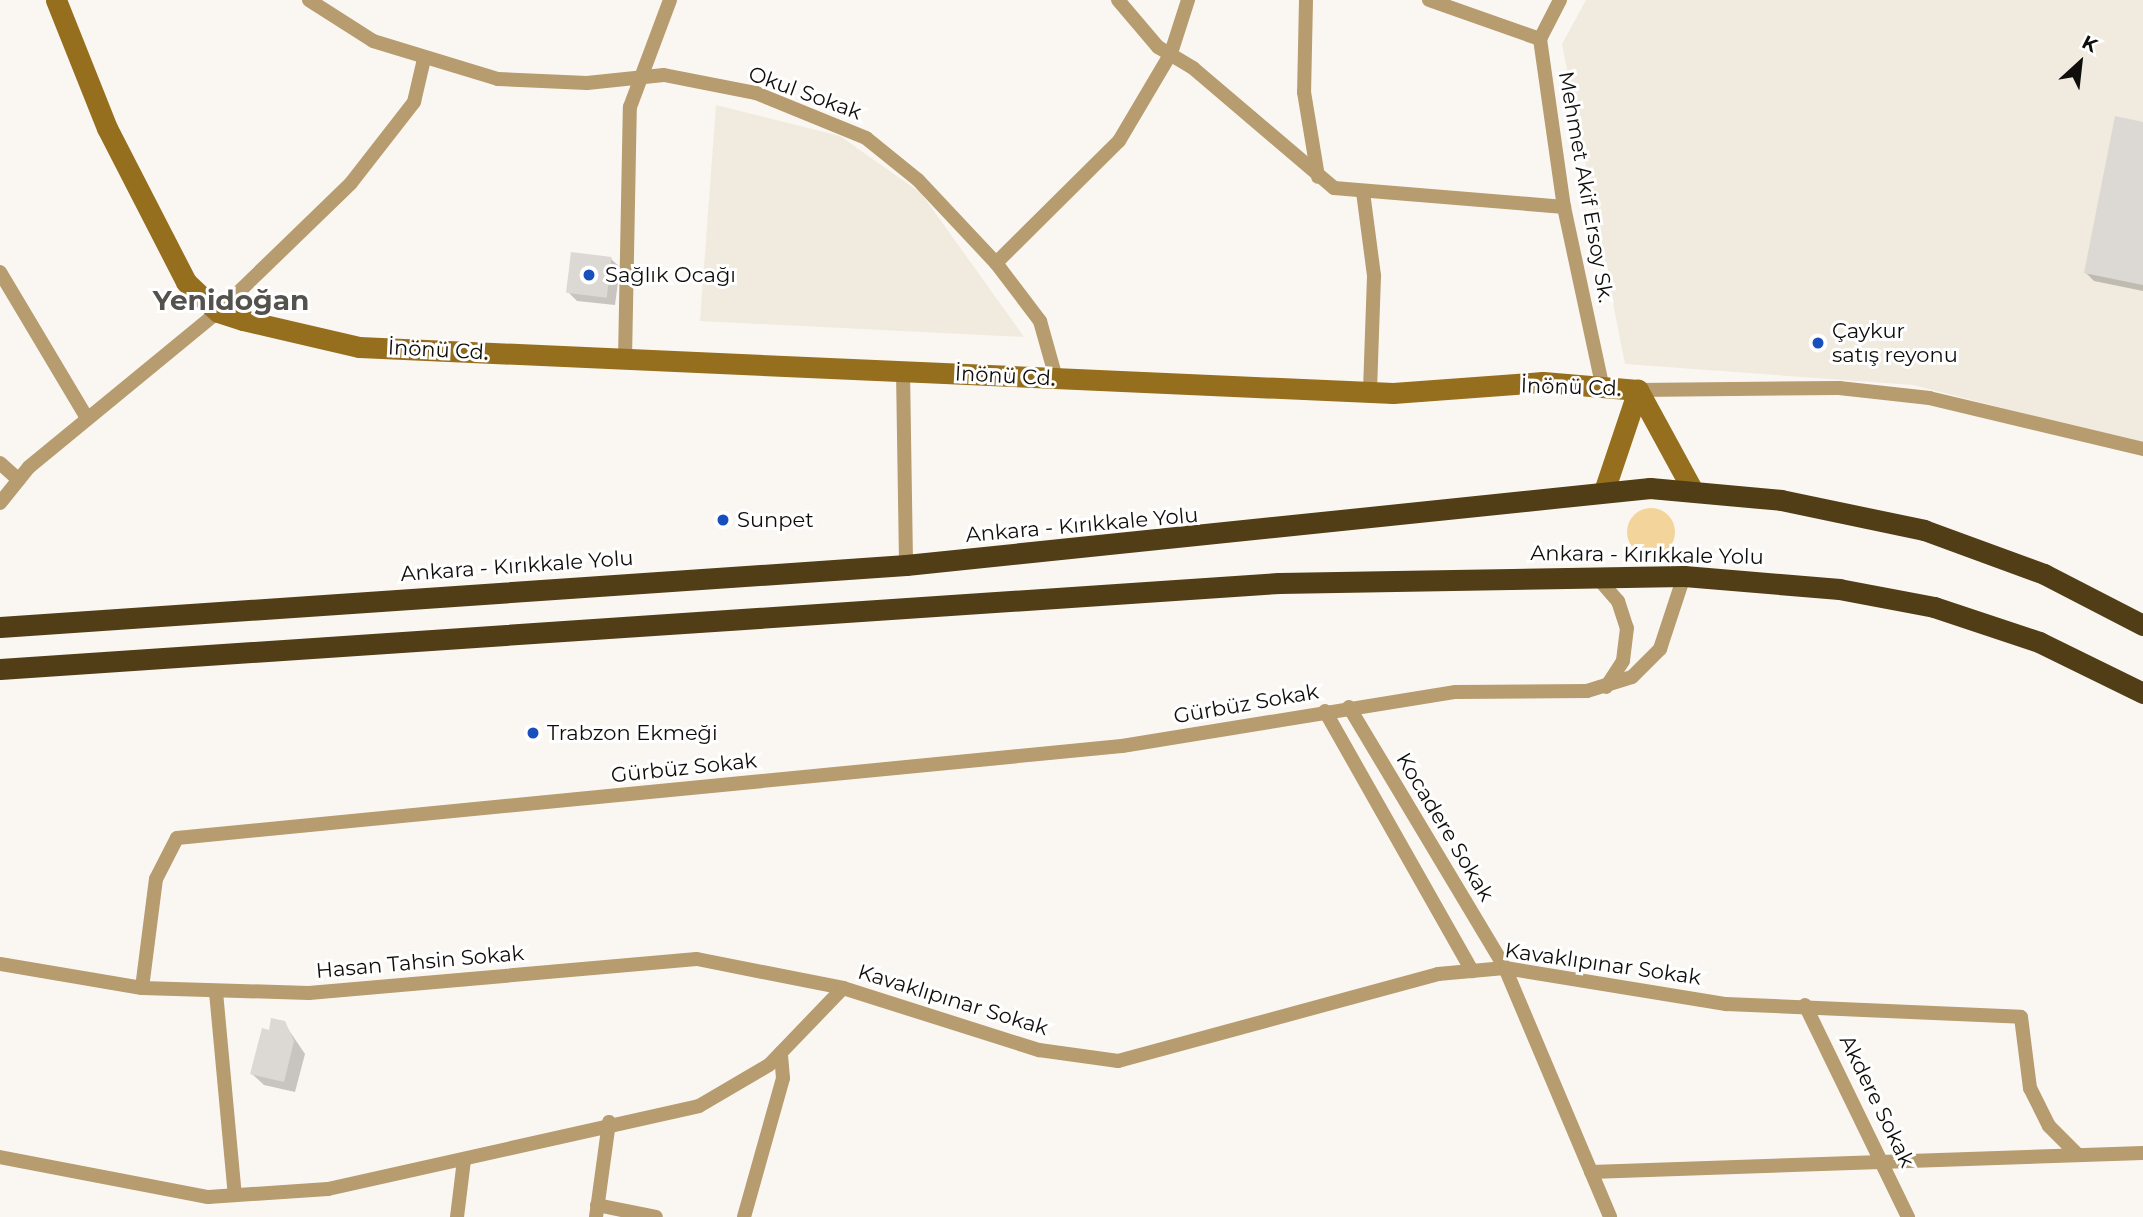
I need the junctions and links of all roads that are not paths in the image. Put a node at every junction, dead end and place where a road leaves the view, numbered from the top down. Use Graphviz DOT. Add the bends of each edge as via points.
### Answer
graph roads {
  1 [pos="56,0"];
  2 [pos="309,0"];
  3 [pos="670,0"];
  4 [pos="1118,0"];
  5 [pos="1188,0"];
  6 [pos="1306,0"];
  7 [pos="1429,0"];
  8 [pos="1560,0"];
  9 [pos="1540,40"];
  10 [pos="1171,53"];
  11 [pos="424,59"];
  12 [pos="641,76"];
  13 [pos="1318,177"];
  14 [pos="1363,192"];
  15 [pos="1564,207"];
  16 [pos="996,264"];
  17 [pos="0,272"];
  18 [pos="218,312"];
  19 [pos="625,359"];
  20 [pos="902,371"];
  21 [pos="1056,378"];
  22 [pos="1602,385"];
  23 [pos="1638,390"];
  24 [pos="1370,392"];
  25 [pos="86,416"];
  26 [pos="2143,449"];
  27 [pos="0,463"];
  28 [pos="19,480"];
  29 [pos="1692,489"];
  30 [pos="1604,491"];
  31 [pos="0,503"];
  32 [pos="906,565"];
  33 [pos="1596,576"];
  34 [pos="1684,576"];
  35 [pos="2143,625"];
  36 [pos="0,627"];
  37 [pos="0,669"];
  38 [pos="1606,687"];
  39 [pos="2143,693"];
  40 [pos="1349,707"];
  41 [pos="1325,711"];
  42 [pos="0,964"];
  43 [pos="1505,968"];
  44 [pos="1472,971"];
  45 [pos="142,988"];
  46 [pos="843,988"];
  47 [pos="216,992"];
  48 [pos="1805,1005"];
  49 [pos="781,1053"];
  50 [pos="609,1122"];
  51 [pos="2143,1153"];
  52 [pos="2077,1155"];
  53 [pos="0,1157"];
  54 [pos="464,1160"];
  55 [pos="1884,1162"];
  56 [pos="1591,1172"];
  57 [pos="235,1195"];
  58 [pos="597,1211"];
  59 [pos="457,1217"];
  60 [pos="656,1217"];
  61 [pos="744,1217"];
  62 [pos="1610,1217"];
  63 [pos="1908,1217"];
  1 -- 18 [label="street, İnönü Cd." via="107,128 186,282"];
  2 -- 11 [label="street, Okul Sokak" via="373,41"];
  3 -- 12 [label="street"];
  4 -- 10 [label="street" via="1139,30"];
  5 -- 10 [label="street"];
  6 -- 13 [label="street" via="1304,92"];
  7 -- 9 [label="street"];
  8 -- 9 [label="street"];
  9 -- 15 [label="street, Mehmet Akif Ersoy Sk."];
  10 -- 13 [label="street"];
  10 -- 16 [label="street" via="1119,141"];
  11 -- 12 [label="street, Okul Sokak" via="498,79 587,83"];
  11 -- 18 [label="street" via="414,102 387,144"];
  12 -- 16 [label="street, Okul Sokak" via="756,93 866,138 918,180"];
  12 -- 19 [label="street" via="630,107"];
  13 -- 14 [label="street" via="1334,188"];
  14 -- 15 [label="street"];
  14 -- 24 [label="street" via="1374,276"];
  15 -- 22 [label="street, Mehmet Akif Ersoy Sk."];
  16 -- 21 [label="street, Okul Sokak" via="1040,321"];
  17 -- 25 [label="street"];
  18 -- 19 [label="street, İnönü Cd." via="359,347"];
  18 -- 25 [label="street"];
  19 -- 20 [label="street, İnönü Cd."];
  20 -- 21 [label="street, İnönü Cd."];
  20 -- 32 [label="street"];
  21 -- 24 [label="street, İnönü Cd."];
  22 -- 23 [label="street, İnönü Cd."];
  22 -- 24 [label="street, İnönü Cd."];
  23 -- 26 [label="street, İnönü Cd." via="1839,388 1929,398"];
  23 -- 29 [label="street"];
  23 -- 30 [label="street"];
  25 -- 28 [label="street"];
  27 -- 28 [label="street"];
  28 -- 31 [label="street"];
  29 -- 30 [label="highway, Ankara - Kırıkkale Yolu"];
  29 -- 35 [label="highway, Ankara - Kırıkkale Yolu" via="1924,530 2044,574"];
  30 -- 32 [label="highway, Ankara - Kırıkkale Yolu" via="1205,538"];
  32 -- 36 [label="highway, Ankara - Kırıkkale Yolu"];
  33 -- 34 [label="highway, Ankara - Kırıkkale Yolu"];
  33 -- 37 [label="highway, Ankara - Kırıkkale Yolu" via="1279,583"];
  33 -- 38 [label="street" via="1618,601 1628,628 1623,661"];
  34 -- 38 [label="street, Gürbüz Sokak" via="1660,649 1632,677"];
  34 -- 39 [label="highway, Ankara - Kırıkkale Yolu" via="1839,589 1934,607 2039,642"];
  38 -- 40 [label="street, Gürbüz Sokak" via="1456,692"];
  40 -- 41 [label="street, Gürbüz Sokak"];
  40 -- 43 [label="street, Kocadere Sokak"];
  41 -- 44 [label="street"];
  41 -- 45 [label="street, Gürbüz Sokak" via="1122,746 177,838 156,879"];
  42 -- 45 [label="street, Hasan Tahsin Sokak"];
  43 -- 44 [label="street, Kavaklıpınar Sokak"];
  43 -- 48 [label="street, Kavaklıpınar Sokak" via="1726,1004"];
  43 -- 56 [label="street, Kocadere Sokak"];
  44 -- 46 [label="street, Kavaklıpınar Sokak" via="1118,1061 1039,1050"];
  45 -- 47 [label="street, Hasan Tahsin Sokak"];
  46 -- 47 [label="street, Hasan Tahsin Sokak" via="698,959 309,993"];
  46 -- 49 [label="street, Kavaklıpınar Sokak"];
  47 -- 57 [label="street"];
  48 -- 52 [label="street, Kavaklıpınar Sokak" via="2021,1017 2030,1088 2049,1126"];
  48 -- 55 [label="street, Akdere Sokak"];
  49 -- 50 [label="street, Kavaklıpınar Sokak" via="719,1098"];
  49 -- 61 [label="street" via="783,1078"];
  50 -- 54 [label="street, Kavaklıpınar Sokak"];
  50 -- 58 [label="street"];
  51 -- 52 [label="street"];
  52 -- 55 [label="street"];
  53 -- 57 [label="street, Kavaklıpınar Sokak" via="208,1197"];
  54 -- 57 [label="street, Kavaklıpınar Sokak" via="328,1189"];
  54 -- 59 [label="street"];
  55 -- 56 [label="street"];
  55 -- 63 [label="street, Akdere Sokak"];
  56 -- 62 [label="street, Kocadere Sokak"];
  58 -- 60 [label="street"];
}
